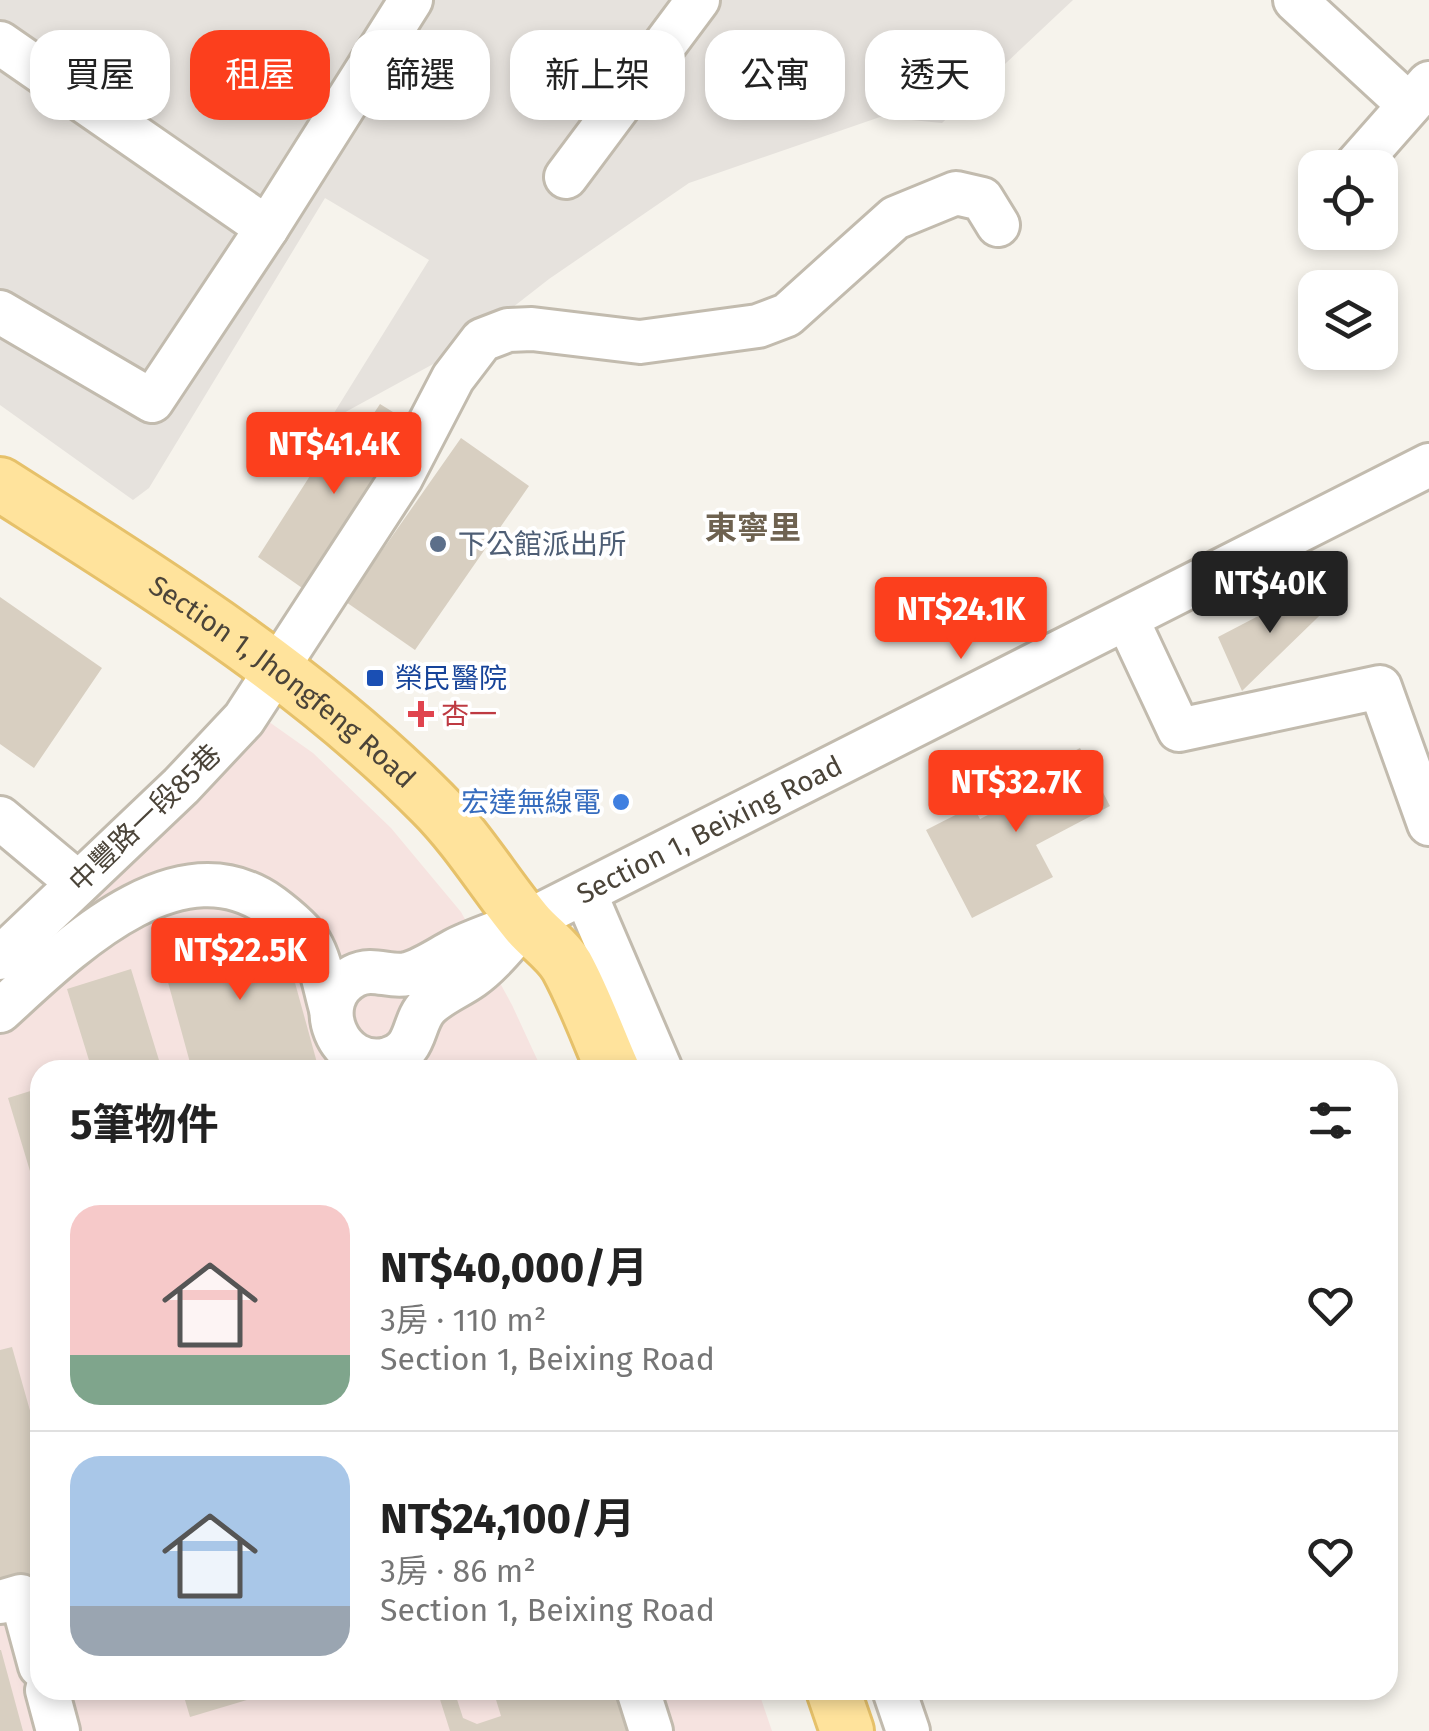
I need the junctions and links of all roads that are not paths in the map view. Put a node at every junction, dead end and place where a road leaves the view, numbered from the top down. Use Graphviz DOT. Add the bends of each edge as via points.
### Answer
graph roads {
  1 [pos="411,0"];
  2 [pos="698,0"];
  3 [pos="1295,0"];
  4 [pos="0,43"];
  5 [pos="1419,94"];
  6 [pos="1370,150"];
  7 [pos="566,176"];
  8 [pos="998,224"];
  9 [pos="267,228"];
  10 [pos="0,312"];
  11 [pos="1429,465"];
  12 [pos="0,484"];
  13 [pos="1127,619"];
  14 [pos="278,668"];
  15 [pos="0,818"];
  16 [pos="1429,824"];
  17 [pos="78,883"];
  18 [pos="585,892"];
  19 [pos="526,922"];
  20 [pos="0,958"];
  21 [pos="331,1009"];
  22 [pos="0,1011"];
  23 [pos="408,1056"];
  24 [pos="346,1060"];
  25 [pos="569,1060"];
  26 [pos="609,1060"];
  27 [pos="657,1060"];
  28 [pos="0,1602"];
  29 [pos="30,1629"];
  30 [pos="49,1700"];
  31 [pos="641,1700"];
  32 [pos="798,1700"];
  33 [pos="835,1700"];
  34 [pos="897,1700"];
  35 [pos="58,1731"];
  36 [pos="651,1731"];
  37 [pos="809,1731"];
  38 [pos="846,1731"];
  39 [pos="908,1731"];
  1 -- 9 [label="street"];
  2 -- 7 [label="street"];
  3 -- 5 [label="street"];
  4 -- 9 [label="street"];
  5 -- 6 [label="street"];
  8 -- 14 [label="street, 中豐路一段85巷" via="982,199 956,192 934,200 894,218 787,315 758,326 640,342 532,329 482,340 452,378 401,478"];
  9 -- 10 [label="street" via="152,400"];
  11 -- 13 [label="street, Section 1, Beixing Road"];
  12 -- 14 [label="main road, Section 1, Jhongfeng Road"];
  13 -- 16 [label="street" via="1179,730 1380,688"];
  13 -- 18 [label="street, Section 1, Beixing Road"];
  14 -- 17 [label="street, 中豐路一段85巷" via="244,720"];
  14 -- 19 [label="main road, Section 1, Jhongfeng Road" via="361,734 435,806"];
  15 -- 17 [label="street"];
  17 -- 20 [label="street, 中豐路一段85巷"];
  18 -- 19 [label="street, Section 1, Beixing Road"];
  18 -- 27 [label="street"];
  19 -- 21 [label="street" via="407,974 356,975"];
  19 -- 23 [label="street" via="474,976 426,1008"];
  19 -- 25 [label="main road, Section 1, Jhongfeng Road" via="532,978"];
  19 -- 26 [label="main road, Section 1, Jhongfeng Road" via="565,963"];
  21 -- 22 [label="street" via="310,944 281,913 251,892 194,884 120,914 50,964"];
  21 -- 24 [label="street"];
  23 -- 24 [label="street"];
  28 -- 29 [label="street" via="21,1596"];
  30 -- 35 [label="street"];
  31 -- 36 [label="street"];
  32 -- 37 [label="main road"];
  33 -- 38 [label="main road"];
  34 -- 39 [label="street"];
}
